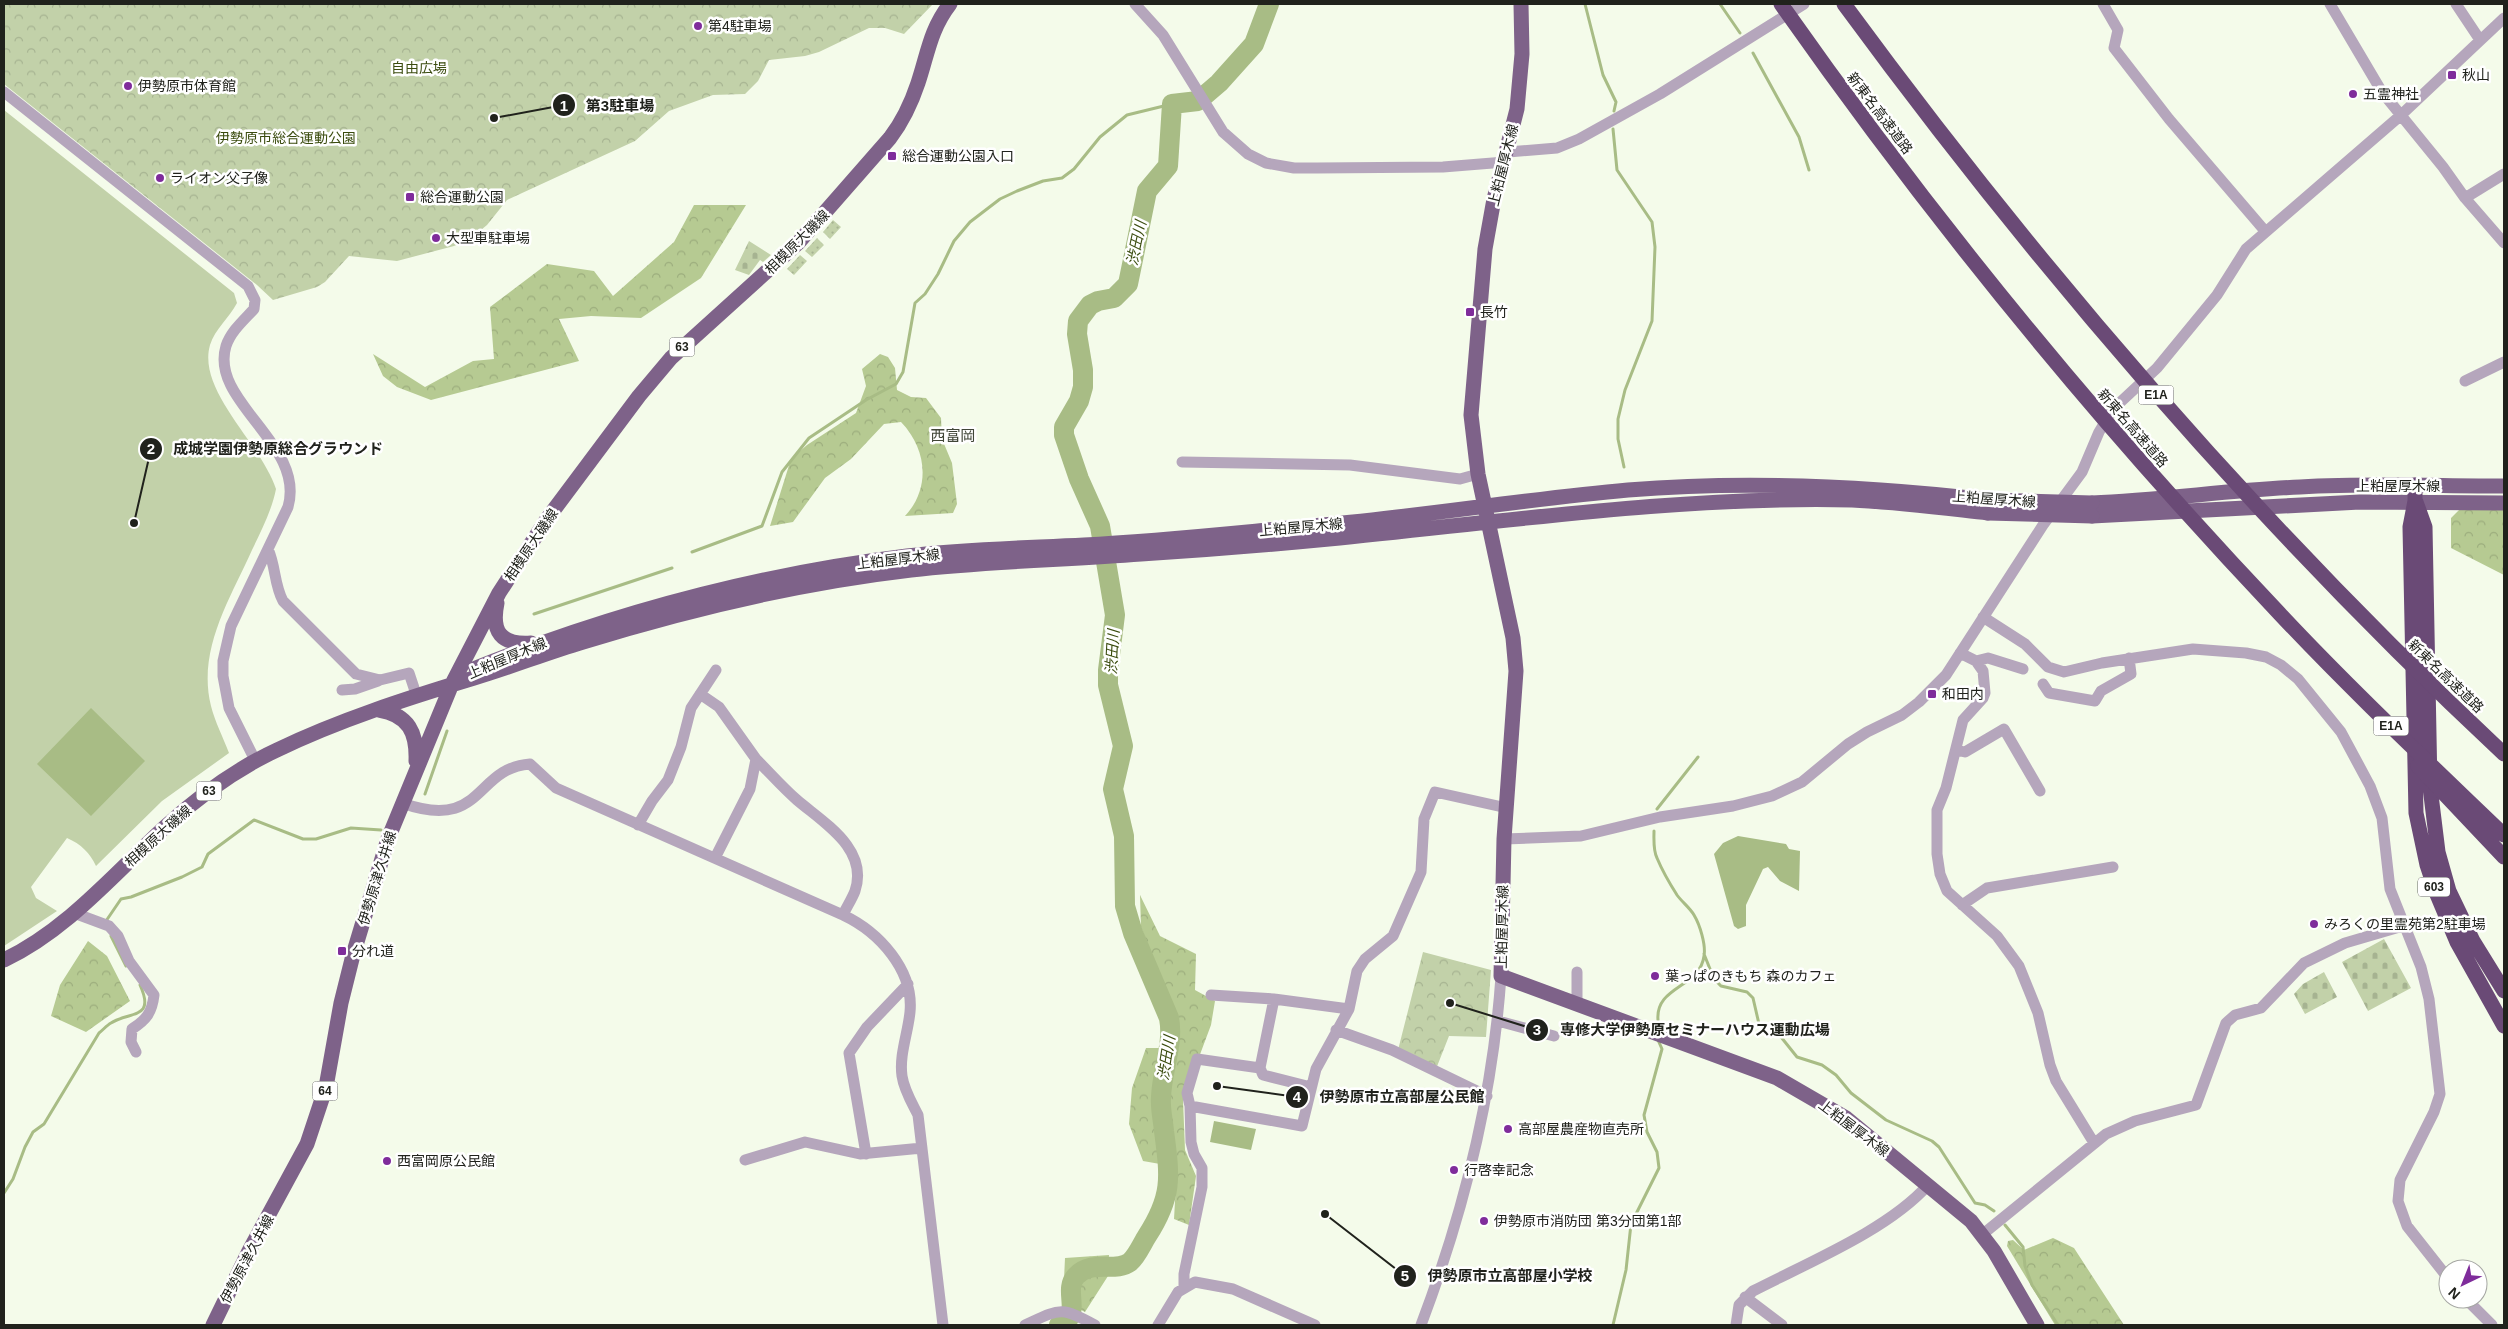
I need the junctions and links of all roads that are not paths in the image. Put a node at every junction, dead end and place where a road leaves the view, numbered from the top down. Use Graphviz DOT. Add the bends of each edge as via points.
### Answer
graph roads {
  1 [pos="950,4"];
  2 [pos="1135,4"];
  3 [pos="1521,4"];
  4 [pos="1781,4"];
  5 [pos="1804,4"];
  6 [pos="1844,4"];
  7 [pos="2103,4"];
  8 [pos="2330,4"];
  9 [pos="2456,4"];
  10 [pos="2504,18"];
  11 [pos="2480,40"];
  12 [pos="4,92"];
  13 [pos="2400,116"];
  14 [pos="1506,157"];
  15 [pos="2504,174"];
  16 [pos="2465,198"];
  17 [pos="2266,230"];
  18 [pos="2504,243"];
  19 [pos="2504,362"];
  20 [pos="2465,381"];
  21 [pos="1182,462"];
  22 [pos="1478,474"];
  23 [pos="2415,485"];
  24 [pos="2504,486"];
  25 [pos="2415,501"];
  26 [pos="2504,503"];
  27 [pos="1485,505"];
  28 [pos="1988,506"];
  29 [pos="2092,510"];
  30 [pos="1489,521"];
  31 [pos="2417,527"];
  32 [pos="1137,548"];
  33 [pos="268,549"];
  34 [pos="1083,551"];
  35 [pos="500,593"];
  36 [pos="2280,615"];
  37 [pos="1984,617"];
  38 [pos="540,642"];
  39 [pos="1960,653"];
  40 [pos="2129,658"];
  41 [pos="1976,661"];
  42 [pos="2023,669"];
  43 [pos="716,670"];
  44 [pos="380,680"];
  45 [pos="452,684"];
  46 [pos="2043,684"];
  47 [pos="342,690"];
  48 [pos="700,694"];
  49 [pos="417,697"];
  50 [pos="379,710"];
  51 [pos="1956,750"];
  52 [pos="2504,754"];
  53 [pos="756,759"];
  54 [pos="255,760"];
  55 [pos="416,767"];
  56 [pos="2040,791"];
  57 [pos="402,804"];
  58 [pos="1507,808"];
  59 [pos="638,825"];
  60 [pos="2504,835"];
  61 [pos="1504,839"];
  62 [pos="2504,857"];
  63 [pos="715,858"];
  64 [pos="2113,867"];
  65 [pos="1962,905"];
  66 [pos="74,913"];
  67 [pos="843,916"];
  68 [pos="2404,926"];
  69 [pos="4,960"];
  70 [pos="1577,972"];
  71 [pos="1501,976"];
  72 [pos="908,984"];
  73 [pos="2504,991"];
  74 [pos="1211,995"];
  75 [pos="1274,999"];
  76 [pos="1577,1004"];
  77 [pos="1350,1009"];
  78 [pos="1498,1021"];
  79 [pos="2504,1026"];
  80 [pos="1336,1030"];
  81 [pos="1554,1036"];
  82 [pos="136,1052"];
  83 [pos="1260,1068"];
  84 [pos="1311,1087"];
  85 [pos="1487,1096"];
  86 [pos="1190,1106"];
  87 [pos="2094,1143"];
  88 [pos="922,1148"];
  89 [pos="866,1154"];
  90 [pos="745,1160"];
  91 [pos="1928,1185"];
  92 [pos="1982,1234"];
  93 [pos="2438,1265"];
  94 [pos="1184,1287"];
  95 [pos="1745,1297"];
  96 [pos="2476,1309"];
  97 [pos="213,1325"];
  98 [pos="943,1325"];
  99 [pos="1025,1325"];
  100 [pos="1095,1325"];
  101 [pos="1158,1325"];
  102 [pos="1315,1325"];
  103 [pos="1422,1325"];
  104 [pos="1736,1325"];
  105 [pos="1782,1325"];
  106 [pos="2037,1325"];
  107 [pos="2492,1325"];
  1 -- 35 [label="main road, 相模原大磯線 / 63" via="931,34 919,81 903,120 890,138 798,243 670,358 547,520"];
  2 -- 14 [label="street" via="1163,35 1223,132 1248,154 1266,163 1292,167 1443,167"];
  3 -- 14 [label="main road, 上粕屋厚木線" via="1520,83"];
  4 -- 36 [label="highway, 新東名高速道路 / E1A, bridge" via="1914,186 2003,298 2077,388"];
  5 -- 14 [label="street" via="1660,94 1580,139 1557,148"];
  6 -- 52 [label="highway, 新東名高速道路 / E1A, bridge" via="1918,105 2095,326 2311,564"];
  7 -- 17 [label="street" via="2118,30 2114,48 2169,120"];
  8 -- 13 [label="street" via="2382,92"];
  9 -- 11 [label="street"];
  10 -- 11 [label="street"];
  11 -- 13 [label="street"];
  12 -- 33 [label="street" via="248,286 253,294 254,309 230,337 224,362 230,383 277,452 291,481 288,507"];
  13 -- 16 [label="street" via="2443,166"];
  13 -- 17 [label="street"];
  14 -- 22 [label="main road, 上粕屋厚木線" via="1485,249 1473,381 1472,415"];
  15 -- 16 [label="street"];
  16 -- 18 [label="street"];
  17 -- 37 [label="street" via="2238,259 2217,295 2157,368 2113,409 2098,432 2082,472 2043,525"];
  19 -- 20 [label="street"];
  21 -- 22 [label="street" via="1350,465 1460,478"];
  22 -- 27 [label="main road, 上粕屋厚木線"];
  23 -- 24 [label="main road, 上粕屋厚木線"];
  23 -- 25 [label="highway, 603"];
  23 -- 29 [label="main road, 上粕屋厚木線" via="2300,487 2141,501"];
  25 -- 26 [label="main road, 上粕屋厚木線"];
  25 -- 29 [label="main road, 上粕屋厚木線"];
  25 -- 31 [label="highway, 603"];
  27 -- 28 [label="main road, 上粕屋厚木線" via="1630,490 1783,485 1903,490"];
  27 -- 30 [label="main road, 上粕屋厚木線"];
  27 -- 32 [label="main road, 上粕屋厚木線"];
  28 -- 29 [label="main road, 上粕屋厚木線, bridge"];
  28 -- 30 [label="main road, 上粕屋厚木線" via="1813,500 1633,507"];
  30 -- 32 [label="main road, 上粕屋厚木線" via="1329,539"];
  30 -- 58 [label="main road, 上粕屋厚木線" via="1513,638 1516,671"];
  31 -- 73 [label="highway, 603" via="2432,813 2438,852 2449,891 2473,941"];
  31 -- 79 [label="highway, 603" via="2413,734 2416,813 2427,864 2457,942"];
  32 -- 34 [label="main road, 上粕屋厚木線"];
  33 -- 44 [label="street" via="283,601 356,674"];
  33 -- 54 [label="street" via="231,626 223,661 229,708"];
  34 -- 38 [label="main road, 上粕屋厚木線" via="985,548 807,572 670,602"];
  34 -- 45 [label="main road, 上粕屋厚木線" via="808,585 684,613"];
  35 -- 38 [label="main road" via="494,615 497,631 511,642"];
  35 -- 45 [label="main road, 相模原大磯線 / 63"];
  36 -- 60 [label="highway, 新東名高速道路 / E1A, bridge"];
  36 -- 62 [label="highway, bridge"];
  37 -- 39 [label="street"];
  37 -- 40 [label="street" via="2025,644 2055,670 2081,670"];
  38 -- 45 [label="main road, 上粕屋厚木線" via="476,668"];
  39 -- 41 [label="street"];
  39 -- 61 [label="street" via="1946,674 1902,715 1867,732 1802,782 1772,796 1733,806 1660,817 1582,836"];
  40 -- 46 [label="street" via="2130,674 2101,691 2095,702 2049,693"];
  40 -- 68 [label="street" via="2193,649 2246,653 2266,657 2282,665 2298,679 2341,732 2370,786 2385,832 2390,889"];
  41 -- 42 [label="street" via="1988,658"];
  41 -- 51 [label="street" via="1983,671 1985,693 1963,720"];
  43 -- 48 [label="street"];
  44 -- 47 [label="street"];
  44 -- 49 [label="street" via="409,673"];
  45 -- 49 [label="main road, 相模原大磯線 / 63"];
  45 -- 55 [label="main road, 伊勢原津久井線 / 64"];
  48 -- 53 [label="street" via="719,706"];
  48 -- 59 [label="street" via="690,708 681,747 668,780"];
  49 -- 50 [label="main road, 相模原大磯線 / 63"];
  50 -- 54 [label="main road, 相模原大磯線 / 63"];
  50 -- 55 [label="main road" via="393,713 410,727 416,743"];
  51 -- 56 [label="street" via="1966,752 2004,729"];
  51 -- 65 [label="street" via="1937,810 1936,854 1942,883"];
  53 -- 63 [label="street" via="750,789"];
  53 -- 67 [label="street" via="847,845 855,860 857,874 855,890"];
  54 -- 66 [label="main road, 相模原大磯線 / 63" via="169,824"];
  55 -- 57 [label="main road, 伊勢原津久井線 / 64"];
  57 -- 59 [label="street" via="426,811 442,812 456,808 468,803 494,780 520,764 530,764 556,788"];
  57 -- 97 [label="main road, 伊勢原津久井線 / 64" via="388,839 353,955 318,1115 307,1144"];
  58 -- 61 [label="main road, 上粕屋厚木線"];
  58 -- 77 [label="street" via="1435,792 1424,819 1418,880 1393,936 1365,959 1357,971"];
  59 -- 63 [label="street"];
  61 -- 71 [label="main road, 上粕屋厚木線"];
  63 -- 67 [label="street"];
  64 -- 65 [label="street" via="1987,888"];
  65 -- 87 [label="street" via="1997,936 2019,966 2038,1013 2056,1081"];
  66 -- 69 [label="main road, 相模原大磯線 / 63" via="48,934"];
  66 -- 82 [label="street" via="104,924 118,936 129,961 154,995 153,1008 146,1020 132,1029 131,1042"];
  67 -- 72 [label="street" via="870,931 898,963"];
  68 -- 87 [label="street" via="2345,943 2304,963 2261,1008 2230,1018 2222,1028 2196,1105 2135,1121"];
  68 -- 93 [label="street" via="2421,967 2429,998 2440,1085 2434,1112 2400,1180 2398,1201 2408,1226"];
  70 -- 76 [label="street"];
  71 -- 76 [label="main road, 上粕屋厚木線"];
  71 -- 78 [label="street"];
  72 -- 88 [label="street" via="911,998 902,1077 918,1115"];
  72 -- 89 [label="street" via="866,1027 849,1053"];
  74 -- 75 [label="street"];
  75 -- 77 [label="street"];
  75 -- 83 [label="street"];
  76 -- 91 [label="main road, 上粕屋厚木線" via="1777,1078 1846,1118"];
  77 -- 80 [label="street"];
  78 -- 81 [label="street"];
  78 -- 85 [label="street"];
  80 -- 84 [label="street" via="1316,1069"];
  80 -- 85 [label="street" via="1392,1050"];
  83 -- 84 [label="street" via="1263,1075"];
  83 -- 86 [label="street" via="1197,1059 1187,1093"];
  84 -- 86 [label="street" via="1302,1126"];
  85 -- 103 [label="street" via="1442,1270"];
  86 -- 94 [label="street" via="1191,1142 1202,1168 1202,1187"];
  87 -- 92 [label="street"];
  88 -- 89 [label="street"];
  88 -- 98 [label="street"];
  89 -- 90 [label="street" via="805,1142"];
  91 -- 92 [label="main road, 上粕屋厚木線"];
  91 -- 95 [label="street" via="1914,1201 1875,1228"];
  92 -- 106 [label="main road, 上粕屋厚木線"];
  94 -- 101 [label="street"];
  94 -- 102 [label="street" via="1195,1282 1233,1289"];
  95 -- 104 [label="street" via="1736,1316"];
  95 -- 105 [label="street"];
  96 -- 107 [label="street"];
  99 -- 100 [label="street" via="1056,1311 1071,1313"];
}
